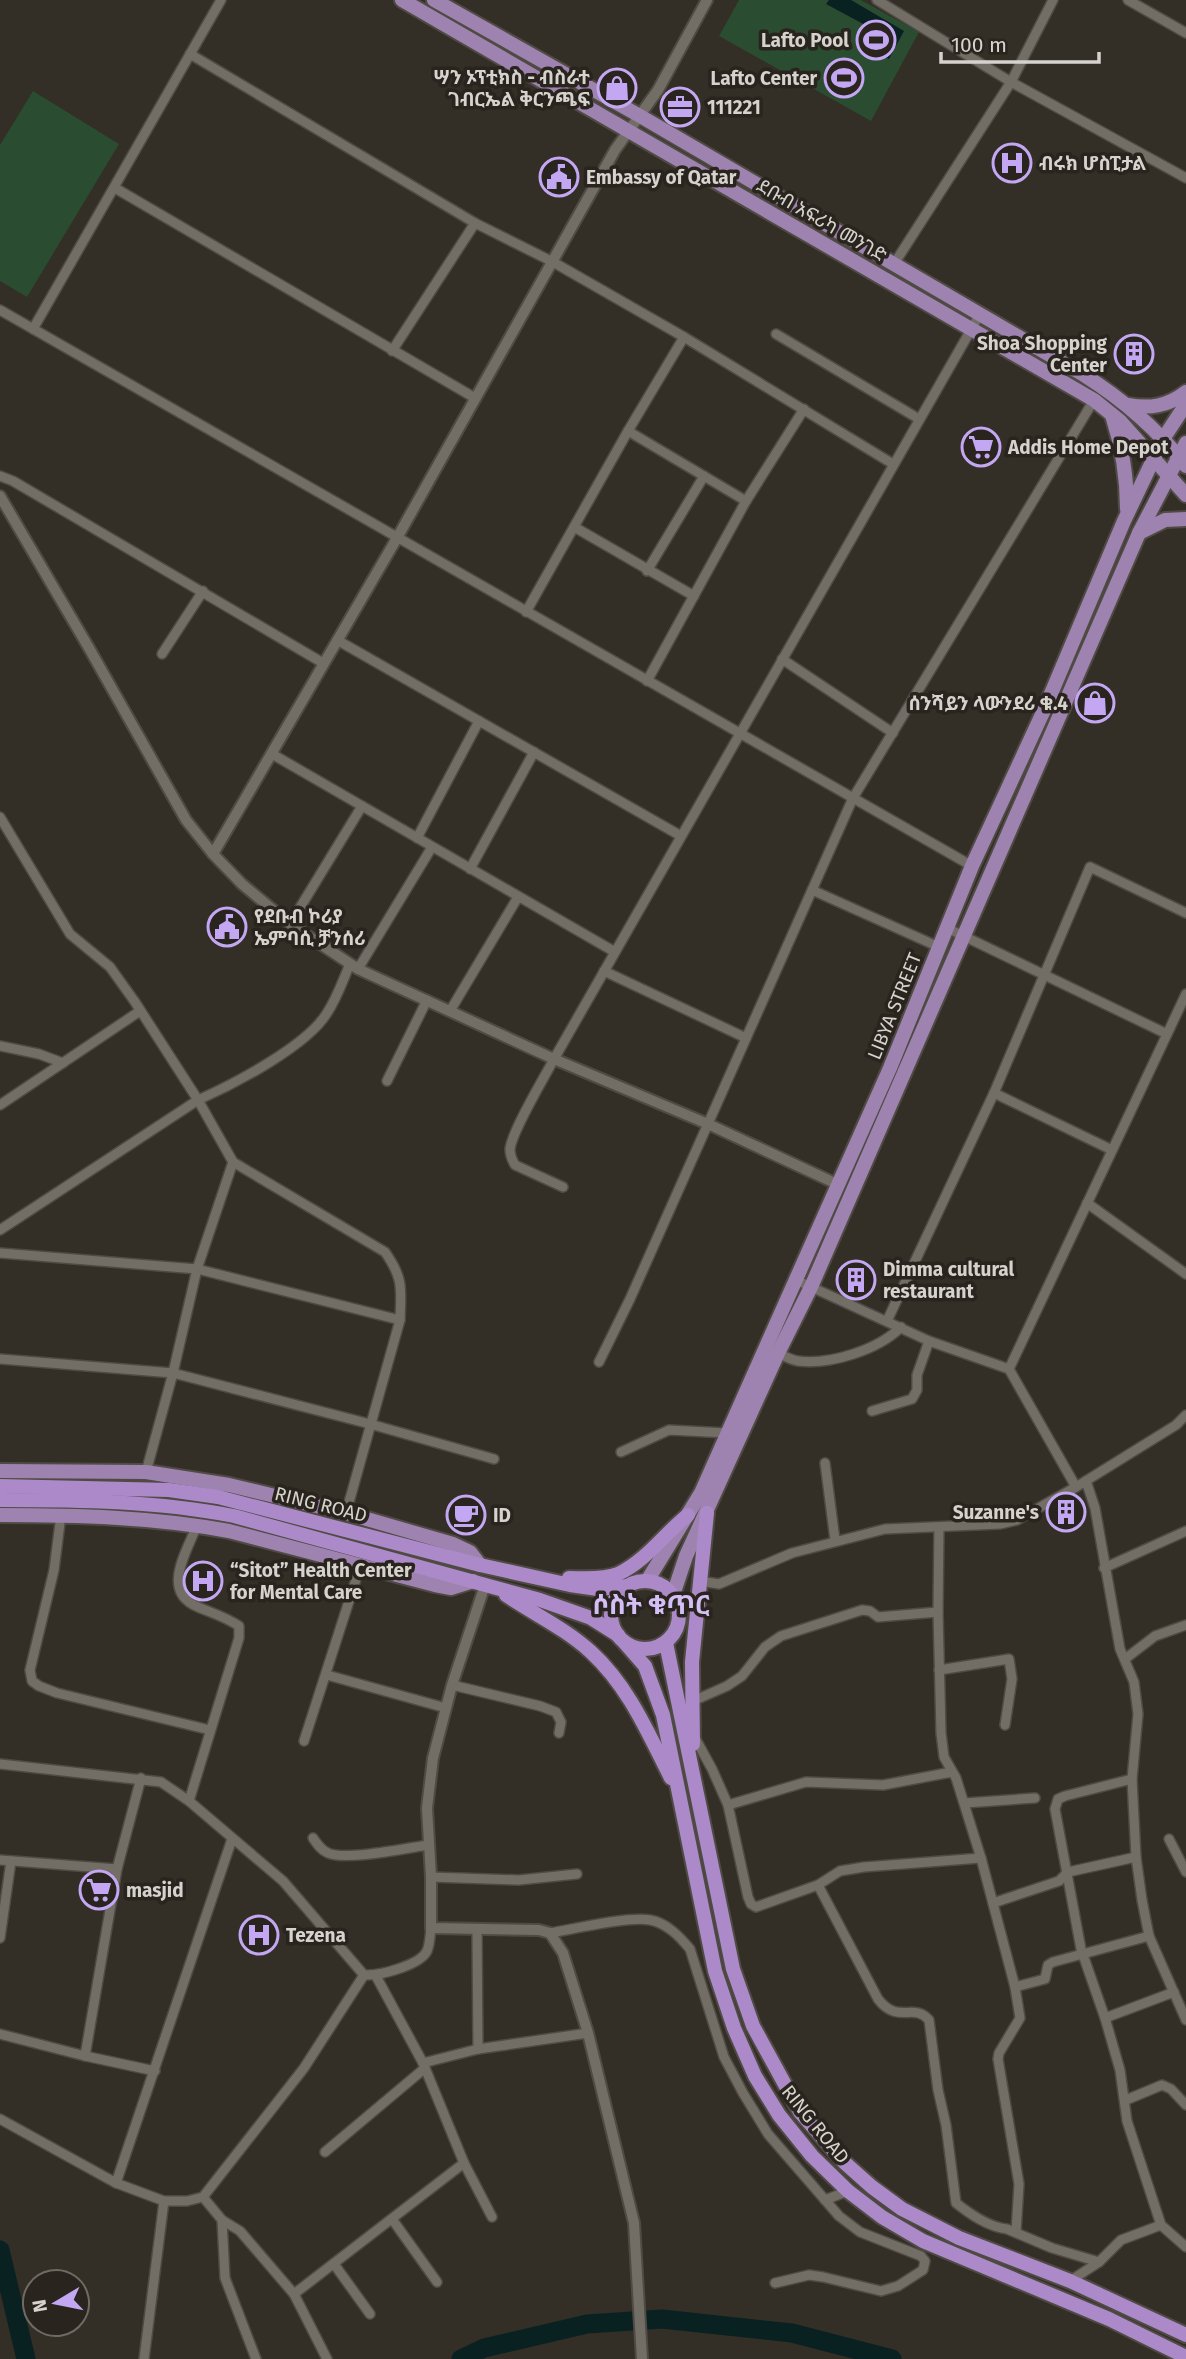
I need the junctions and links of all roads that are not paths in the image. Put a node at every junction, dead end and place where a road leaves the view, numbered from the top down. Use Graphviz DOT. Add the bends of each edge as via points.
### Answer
graph roads {
  1 [pos="221,0"];
  2 [pos="402,0"];
  3 [pos="434,0"];
  4 [pos="707,0"];
  5 [pos="877,0"];
  6 [pos="1053,0"];
  7 [pos="1128,0"];
  8 [pos="1186,33"];
  9 [pos="190,54"];
  10 [pos="1011,82"];
  11 [pos="640,116"];
  12 [pos="628,132"];
  13 [pos="1186,178"];
  14 [pos="115,188"];
  15 [pos="475,223"];
  16 [pos="553,262"];
  17 [pos="894,264"];
  18 [pos="0,310"];
  19 [pos="975,321"];
  20 [pos="33,329"];
  21 [pos="776,334"];
  22 [pos="684,337"];
  23 [pos="392,351"];
  24 [pos="1186,392"];
  25 [pos="475,398"];
  26 [pos="1094,400"];
  27 [pos="1186,404"];
  28 [pos="1126,405"];
  29 [pos="804,409"];
  30 [pos="1111,414"];
  31 [pos="919,419"];
  32 [pos="628,431"];
  33 [pos="1163,439"];
  34 [pos="1184,455"];
  35 [pos="1154,460"];
  36 [pos="893,464"];
  37 [pos="0,476"];
  38 [pos="704,477"];
  39 [pos="1165,480"];
  40 [pos="1186,495"];
  41 [pos="0,496"];
  42 [pos="746,501"];
  43 [pos="1127,515"];
  44 [pos="1186,519"];
  45 [pos="576,528"];
  46 [pos="1139,533"];
  47 [pos="397,538"];
  48 [pos="647,571"];
  49 [pos="203,591"];
  50 [pos="694,596"];
  51 [pos="526,612"];
  52 [pos="337,640"];
  53 [pos="162,654"];
  54 [pos="782,659"];
  55 [pos="323,663"];
  56 [pos="647,681"];
  57 [pos="479,721"];
  58 [pos="892,733"];
  59 [pos="739,734"];
  60 [pos="534,752"];
  61 [pos="272,754"];
  62 [pos="853,798"];
  63 [pos="362,806"];
  64 [pos="0,817"];
  65 [pos="681,836"];
  66 [pos="417,838"];
  67 [pos="432,847"];
  68 [pos="213,854"];
  69 [pos="972,866"];
  70 [pos="470,869"];
  71 [pos="812,890"];
  72 [pos="518,897"];
  73 [pos="1186,913"];
  74 [pos="290,924"];
  75 [pos="947,928"];
  76 [pos="964,936"];
  77 [pos="939,947"];
  78 [pos="615,952"];
  79 [pos="354,966"];
  80 [pos="604,971"];
  81 [pos="1045,976"];
  82 [pos="1186,994"];
  83 [pos="427,1000"];
  84 [pos="140,1011"];
  85 [pos="450,1011"];
  86 [pos="1167,1034"];
  87 [pos="746,1038"];
  88 [pos="0,1046"];
  89 [pos="554,1059"];
  90 [pos="63,1063"];
  91 [pos="387,1081"];
  92 [pos="994,1093"];
  93 [pos="198,1100"];
  94 [pos="0,1105"];
  95 [pos="708,1124"];
  96 [pos="1112,1150"];
  97 [pos="233,1162"];
  98 [pos="837,1184"];
  99 [pos="563,1187"];
  100 [pos="1087,1203"];
  101 [pos="0,1230"];
  102 [pos="0,1253"];
  103 [pos="197,1269"];
  104 [pos="1186,1274"];
  105 [pos="796,1280"];
  106 [pos="811,1287"];
  107 [pos="400,1320"];
  108 [pos="887,1321"];
  109 [pos="901,1328"];
  110 [pos="929,1341"];
  111 [pos="778,1353"];
  112 [pos="0,1359"];
  113 [pos="599,1362"];
  114 [pos="1009,1369"];
  115 [pos="173,1373"];
  116 [pos="872,1411"];
  117 [pos="1186,1416"];
  118 [pos="370,1423"];
  119 [pos="727,1433"];
  120 [pos="621,1452"];
  121 [pos="494,1459"];
  122 [pos="825,1463"];
  123 [pos="0,1471"];
  124 [pos="146,1472"];
  125 [pos="1086,1481"];
  126 [pos="0,1486"];
  127 [pos="1076,1487"];
  128 [pos="0,1500"];
  129 [pos="346,1513"];
  130 [pos="707,1513"];
  131 [pos="0,1515"];
  132 [pos="61,1515"];
  133 [pos="688,1515"];
  134 [pos="197,1525"];
  135 [pos="939,1527"];
  136 [pos="1186,1531"];
  137 [pos="835,1540"];
  138 [pos="480,1565"];
  139 [pos="360,1567"];
  140 [pos="1104,1567"];
  141 [pos="535,1578"];
  142 [pos="647,1581"];
  143 [pos="700,1581"];
  144 [pos="484,1585"];
  145 [pos="628,1586"];
  146 [pos="673,1595"];
  147 [pos="938,1612"];
  148 [pos="1186,1625"];
  149 [pos="621,1638"];
  150 [pos="666,1643"];
  151 [pos="1125,1659"];
  152 [pos="939,1670"];
  153 [pos="327,1675"];
  154 [pos="452,1685"];
  155 [pos="693,1701"];
  156 [pos="446,1708"];
  157 [pos="1004,1725"];
  158 [pos="210,1730"];
  159 [pos="559,1733"];
  160 [pos="694,1735"];
  161 [pos="304,1741"];
  162 [pos="0,1764"];
  163 [pos="693,1770"];
  164 [pos="952,1772"];
  165 [pos="141,1778"];
  166 [pos="1132,1779"];
  167 [pos="679,1795"];
  168 [pos="1035,1798"];
  169 [pos="189,1801"];
  170 [pos="965,1803"];
  171 [pos="728,1805"];
  172 [pos="313,1838"];
  173 [pos="232,1839"];
  174 [pos="1169,1839"];
  175 [pos="428,1845"];
  176 [pos="1136,1857"];
  177 [pos="981,1858"];
  178 [pos="0,1860"];
  179 [pos="11,1861"];
  180 [pos="117,1870"];
  181 [pos="1068,1872"];
  182 [pos="1186,1872"];
  183 [pos="577,1874"];
  184 [pos="431,1877"];
  185 [pos="818,1885"];
  186 [pos="993,1903"];
  187 [pos="431,1928"];
  188 [pos="477,1930"];
  189 [pos="550,1933"];
  190 [pos="1149,1936"];
  191 [pos="0,1938"];
  192 [pos="1085,1954"];
  193 [pos="365,1975"];
  194 [pos="376,1976"];
  195 [pos="1015,1987"];
  196 [pos="1174,1993"];
  197 [pos="1105,2018"];
  198 [pos="1186,2021"];
  199 [pos="0,2034"];
  200 [pos="588,2034"];
  201 [pos="478,2049"];
  202 [pos="85,2056"];
  203 [pos="424,2066"];
  204 [pos="155,2071"];
  205 [pos="1126,2100"];
  206 [pos="1186,2105"];
  207 [pos="0,2119"];
  208 [pos="325,2152"];
  209 [pos="464,2163"];
  210 [pos="116,2183"];
  211 [pos="848,2191"];
  212 [pos="203,2197"];
  213 [pos="825,2200"];
  214 [pos="164,2201"];
  215 [pos="492,2217"];
  216 [pos="392,2219"];
  217 [pos="222,2220"];
  218 [pos="1161,2225"];
  219 [pos="1016,2232"];
  220 [pos="1186,2247"];
  221 [pos="1099,2262"];
  222 [pos="334,2263"];
  223 [pos="1070,2281"];
  224 [pos="437,2282"];
  225 [pos="775,2283"];
  226 [pos="294,2294"];
  227 [pos="370,2314"];
  228 [pos="1186,2335"];
  229 [pos="1186,2357"];
  230 [pos="144,2359"];
  231 [pos="256,2359"];
  232 [pos="327,2359"];
  233 [pos="642,2359"];
  1 -- 9 [label="street"];
  2 -- 12 [label="main road, ደቡብ አፍሪካ መንገድ"];
  3 -- 11 [label="main road, ደቡብ አፍሪካ መንገድ"];
  4 -- 11 [label="street"];
  5 -- 10 [label="street"];
  6 -- 10 [label="street"];
  7 -- 8 [label="street"];
  9 -- 14 [label="street"];
  9 -- 15 [label="street"];
  10 -- 13 [label="street"];
  10 -- 17 [label="street"];
  11 -- 12 [label="street"];
  11 -- 17 [label="main road, ደቡብ አፍሪካ መንገድ"];
  12 -- 16 [label="street"];
  12 -- 19 [label="main road, ደቡብ አፍሪካ መንገድ"];
  14 -- 20 [label="street"];
  14 -- 23 [label="street"];
  15 -- 16 [label="street"];
  15 -- 23 [label="street"];
  16 -- 22 [label="street"];
  16 -- 25 [label="street"];
  17 -- 19 [label="main road, ደቡብ አፍሪካ መንገድ"];
  18 -- 20 [label="street"];
  19 -- 26 [label="main road, ደቡብ አፍሪካ መንገድ"];
  19 -- 28 [label="main road, ደቡብ አፍሪካ መንገድ" via="1084,375"];
  19 -- 31 [label="street"];
  20 -- 47 [label="street"];
  21 -- 31 [label="street"];
  22 -- 29 [label="street"];
  22 -- 32 [label="street"];
  23 -- 25 [label="street"];
  24 -- 28 [label="main road" via="1159,406"];
  25 -- 47 [label="street"];
  26 -- 30 [label="main road, ደቡብ አፍሪካ መንገድ"];
  26 -- 58 [label="street"];
  27 -- 33 [label="main road, LIBYA STREET"];
  28 -- 33 [label="main road, ደቡብ አፍሪካ መንገድ"];
  29 -- 36 [label="street"];
  29 -- 42 [label="street"];
  30 -- 35 [label="main road, ደቡብ አፍሪካ መንገድ"];
  30 -- 43 [label="main road" via="1127,482"];
  31 -- 36 [label="street"];
  32 -- 38 [label="street"];
  32 -- 45 [label="street"];
  33 -- 34 [label="main road, ደቡብ አፍሪካ መንገድ"];
  33 -- 35 [label="main road, LIBYA STREET"];
  34 -- 39 [label="main road, LIBYA STREET"];
  35 -- 39 [label="main road, ደቡብ አፍሪካ መንገድ"];
  35 -- 43 [label="main road, LIBYA STREET"];
  36 -- 54 [label="street"];
  37 -- 49 [label="street"];
  38 -- 42 [label="street"];
  38 -- 48 [label="street"];
  39 -- 40 [label="main road, ደቡብ አፍሪካ መንገድ"];
  39 -- 46 [label="main road, LIBYA STREET"];
  41 -- 68 [label="street" via="186,820"];
  42 -- 50 [label="street"];
  43 -- 69 [label="main road, LIBYA STREET"];
  44 -- 46 [label="main road" via="1165,520"];
  45 -- 48 [label="street"];
  45 -- 51 [label="street"];
  46 -- 76 [label="main road, LIBYA STREET"];
  47 -- 51 [label="street"];
  47 -- 52 [label="street"];
  48 -- 50 [label="street"];
  49 -- 53 [label="street"];
  49 -- 55 [label="street"];
  50 -- 56 [label="street"];
  51 -- 56 [label="street"];
  52 -- 55 [label="street"];
  52 -- 57 [label="street"];
  54 -- 58 [label="street"];
  54 -- 59 [label="street"];
  55 -- 61 [label="street"];
  56 -- 59 [label="street"];
  57 -- 60 [label="street"];
  57 -- 66 [label="street"];
  58 -- 62 [label="street"];
  59 -- 62 [label="street"];
  59 -- 65 [label="street"];
  60 -- 65 [label="street"];
  60 -- 70 [label="street"];
  61 -- 63 [label="street"];
  61 -- 68 [label="street"];
  62 -- 69 [label="street"];
  62 -- 71 [label="street"];
  63 -- 66 [label="street"];
  63 -- 74 [label="street"];
  64 -- 84 [label="street" via="70,934 110,967"];
  65 -- 78 [label="street"];
  66 -- 67 [label="street"];
  67 -- 70 [label="street"];
  67 -- 79 [label="street"];
  68 -- 74 [label="street"];
  69 -- 75 [label="main road, LIBYA STREET"];
  70 -- 72 [label="street"];
  71 -- 77 [label="street"];
  71 -- 87 [label="street"];
  72 -- 78 [label="street"];
  72 -- 85 [label="street"];
  73 -- 81 [label="street" via="1090,867"];
  74 -- 79 [label="street"];
  75 -- 76 [label="street"];
  75 -- 77 [label="main road, LIBYA STREET"];
  76 -- 81 [label="street"];
  76 -- 106 [label="main road, LIBYA STREET"];
  77 -- 98 [label="main road, LIBYA STREET"];
  78 -- 80 [label="street"];
  79 -- 83 [label="street"];
  79 -- 93 [label="street" via="307,1037 228,1087"];
  80 -- 87 [label="street"];
  80 -- 89 [label="street"];
  81 -- 86 [label="street"];
  81 -- 92 [label="street"];
  82 -- 86 [label="street"];
  83 -- 85 [label="street"];
  83 -- 91 [label="street"];
  84 -- 90 [label="street"];
  84 -- 93 [label="street"];
  85 -- 89 [label="street"];
  86 -- 96 [label="street"];
  87 -- 95 [label="street"];
  88 -- 90 [label="street"];
  89 -- 95 [label="street"];
  89 -- 99 [label="street" via="510,1147 515,1165"];
  90 -- 94 [label="street"];
  92 -- 96 [label="street"];
  92 -- 108 [label="street"];
  93 -- 97 [label="street"];
  93 -- 101 [label="street"];
  95 -- 98 [label="street"];
  95 -- 113 [label="street"];
  96 -- 100 [label="street"];
  97 -- 103 [label="street"];
  97 -- 107 [label="street" via="385,1252 398,1270 402,1287"];
  98 -- 105 [label="main road, LIBYA STREET"];
  100 -- 104 [label="street"];
  100 -- 114 [label="street"];
  102 -- 103 [label="street"];
  103 -- 107 [label="street"];
  103 -- 115 [label="street"];
  105 -- 106 [label="street"];
  105 -- 119 [label="main road, LIBYA STREET"];
  106 -- 108 [label="street"];
  106 -- 111 [label="main road, LIBYA STREET"];
  107 -- 118 [label="street"];
  108 -- 109 [label="street"];
  109 -- 110 [label="street"];
  109 -- 111 [label="street" via="888,1339 839,1359 795,1361"];
  110 -- 114 [label="street"];
  110 -- 116 [label="street" via="912,1399"];
  111 -- 130 [label="main road, LIBYA STREET"];
  112 -- 115 [label="street"];
  114 -- 127 [label="street"];
  115 -- 118 [label="street"];
  115 -- 124 [label="street"];
  117 -- 125 [label="street"];
  118 -- 121 [label="street"];
  118 -- 129 [label="street"];
  119 -- 120 [label="street" via="669,1430"];
  119 -- 133 [label="main road, LIBYA STREET"];
  122 -- 137 [label="street"];
  123 -- 124 [label="main road"];
  124 -- 129 [label="main road" via="229,1485"];
  125 -- 127 [label="street"];
  125 -- 140 [label="street"];
  126 -- 138 [label="highway, RING ROAD" via="169,1490 218,1497"];
  127 -- 135 [label="street" via="1017,1520"];
  128 -- 144 [label="highway, RING ROAD" via="199,1509"];
  129 -- 138 [label="main road" via="453,1544 470,1552"];
  130 -- 143 [label="highway"];
  130 -- 146 [label="main road, LIBYA STREET"];
  131 -- 132 [label="main road"];
  132 -- 134 [label="main road"];
  132 -- 158 [label="street" via="54,1570 30,1670 32,1681 57,1693"];
  133 -- 141 [label="highway" via="649,1553 616,1575"];
  133 -- 142 [label="main road, LIBYA STREET"];
  134 -- 139 [label="main road"];
  134 -- 158 [label="street" via="177,1577 178,1590 195,1606 239,1626 234,1660"];
  135 -- 137 [label="street" via="885,1529"];
  135 -- 147 [label="street"];
  136 -- 140 [label="street"];
  137 -- 143 [label="street" via="719,1584"];
  138 -- 141 [label="highway, RING ROAD"];
  139 -- 144 [label="main road" via="451,1588"];
  139 -- 153 [label="street"];
  140 -- 151 [label="street"];
  141 -- 145 [label="highway, RING ROAD" via="598,1589"];
  142 -- 145 [label="highway"];
  142 -- 146 [label="highway"];
  143 -- 155 [label="highway"];
  144 -- 149 [label="highway, RING ROAD" via="568,1609"];
  144 -- 154 [label="street"];
  144 -- 167 [label="highway" via="572,1636 618,1681 636,1707"];
  145 -- 149 [label="highway" via="612,1608 611,1618"];
  146 -- 150 [label="highway" via="678,1626"];
  147 -- 152 [label="street"];
  147 -- 155 [label="street" via="878,1616 862,1610 781,1636 765,1647 742,1676"];
  148 -- 151 [label="street" via="1155,1636"];
  149 -- 150 [label="highway" via="640,1649"];
  149 -- 167 [label="highway, RING ROAD" via="654,1686"];
  150 -- 163 [label="highway, RING ROAD"];
  151 -- 166 [label="street" via="1138,1714"];
  152 -- 157 [label="street" via="1009,1659 1012,1679"];
  152 -- 164 [label="street" via="944,1757"];
  153 -- 156 [label="street"];
  153 -- 161 [label="street"];
  154 -- 156 [label="street"];
  154 -- 159 [label="street" via="556,1712 561,1722"];
  155 -- 160 [label="highway"];
  156 -- 175 [label="street" via="433,1758"];
  158 -- 169 [label="street"];
  160 -- 163 [label="highway"];
  160 -- 171 [label="street"];
  162 -- 165 [label="street"];
  163 -- 223 [label="highway, RING ROAD" via="733,1969 753,2026 800,2112 845,2164 902,2209 959,2238"];
  164 -- 170 [label="street"];
  164 -- 171 [label="street" via="883,1785 806,1782"];
  165 -- 169 [label="street" via="162,1782"];
  165 -- 180 [label="street"];
  166 -- 176 [label="street"];
  166 -- 181 [label="street" via="1058,1799 1056,1817"];
  167 -- 211 [label="highway, RING ROAD" via="715,1972 734,2028 779,2115"];
  168 -- 170 [label="street"];
  169 -- 173 [label="street"];
  170 -- 177 [label="street"];
  171 -- 185 [label="street" via="751,1904 756,1907"];
  172 -- 175 [label="street" via="330,1854 347,1856"];
  173 -- 193 [label="street" via="283,1881"];
  173 -- 204 [label="street"];
  174 -- 182 [label="street"];
  175 -- 184 [label="street"];
  176 -- 181 [label="street"];
  176 -- 190 [label="street"];
  177 -- 185 [label="street" via="852,1869"];
  177 -- 186 [label="street"];
  178 -- 179 [label="street"];
  179 -- 180 [label="street"];
  179 -- 191 [label="street"];
  180 -- 202 [label="street"];
  181 -- 186 [label="street" via="1059,1881"];
  181 -- 192 [label="street"];
  183 -- 184 [label="street" via="519,1880"];
  184 -- 187 [label="street"];
  185 -- 219 [label="street" via="886,2009 915,2012 929,2020 956,2203 983,2221"];
  186 -- 195 [label="street"];
  187 -- 188 [label="street"];
  187 -- 194 [label="street" via="428,1950 421,1958"];
  188 -- 189 [label="street"];
  188 -- 201 [label="street"];
  189 -- 200 [label="street" via="563,1953"];
  189 -- 213 [label="street" via="651,1920 680,1937 690,1949 724,2057 743,2093 768,2134"];
  190 -- 192 [label="street"];
  190 -- 196 [label="street"];
  192 -- 195 [label="street" via="1053,1962 1045,1979"];
  192 -- 197 [label="street"];
  193 -- 194 [label="street"];
  193 -- 212 [label="street" via="304,2068"];
  194 -- 203 [label="street"];
  195 -- 219 [label="street" via="1020,2018 999,2059 1019,2184"];
  196 -- 197 [label="street"];
  196 -- 198 [label="street"];
  197 -- 205 [label="street"];
  199 -- 202 [label="street"];
  200 -- 201 [label="street"];
  200 -- 233 [label="street" via="634,2223"];
  201 -- 203 [label="street"];
  202 -- 204 [label="street"];
  203 -- 208 [label="street"];
  203 -- 209 [label="street"];
  204 -- 210 [label="street"];
  205 -- 206 [label="street" via="1162,2085"];
  205 -- 218 [label="street" via="1127,2121"];
  207 -- 210 [label="street"];
  209 -- 215 [label="street"];
  209 -- 216 [label="street"];
  210 -- 214 [label="street"];
  211 -- 213 [label="street"];
  211 -- 229 [label="highway, RING ROAD" via="923,2241 1109,2319"];
  212 -- 214 [label="street"];
  212 -- 217 [label="street"];
  213 -- 225 [label="street" via="860,2232 921,2256 923,2270 881,2291 809,2275"];
  214 -- 230 [label="street"];
  216 -- 222 [label="street"];
  216 -- 224 [label="street"];
  217 -- 226 [label="street" via="240,2231"];
  217 -- 231 [label="street" via="225,2278"];
  218 -- 220 [label="street"];
  218 -- 221 [label="street" via="1121,2240"];
  219 -- 221 [label="street"];
  221 -- 223 [label="street"];
  222 -- 226 [label="street"];
  222 -- 227 [label="street"];
  223 -- 228 [label="highway, RING ROAD"];
  226 -- 232 [label="street"];
}
